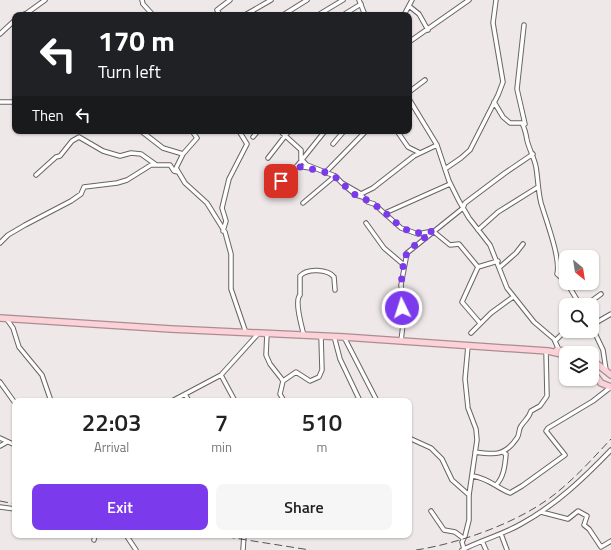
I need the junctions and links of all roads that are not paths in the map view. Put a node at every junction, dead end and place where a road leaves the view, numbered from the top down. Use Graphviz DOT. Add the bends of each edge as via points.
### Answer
graph roads {
  1 [pos="44,0"];
  2 [pos="142,0"];
  3 [pos="230,0"];
  4 [pos="271,0"];
  5 [pos="307,0"];
  6 [pos="343,0"];
  7 [pos="412,0"];
  8 [pos="469,0"];
  9 [pos="496,0"];
  10 [pos="360,2"];
  11 [pos="410,6"];
  12 [pos="28,12"];
  13 [pos="150,12"];
  14 [pos="218,12"];
  15 [pos="251,12"];
  16 [pos="288,12"];
  17 [pos="323,12"];
  18 [pos="347,12"];
  19 [pos="364,12"];
  20 [pos="406,12"];
  21 [pos="12,23"];
  22 [pos="524,25"];
  23 [pos="428,30"];
  24 [pos="0,34"];
  25 [pos="412,40"];
  26 [pos="425,80"];
  27 [pos="412,90"];
  28 [pos="0,102"];
  29 [pos="12,102"];
  30 [pos="494,102"];
  31 [pos="412,107"];
  32 [pos="527,133"];
  33 [pos="145,134"];
  34 [pos="195,134"];
  35 [pos="241,134"];
  36 [pos="256,134"];
  37 [pos="323,134"];
  38 [pos="341,134"];
  39 [pos="363,134"];
  40 [pos="399,134"];
  41 [pos="285,135"];
  42 [pos="253,137"];
  43 [pos="333,144"];
  44 [pos="436,144"];
  45 [pos="420,153"];
  46 [pos="183,154"];
  47 [pos="533,154"];
  48 [pos="268,158"];
  49 [pos="301,160"];
  50 [pos="155,164"];
  51 [pos="297,166"];
  52 [pos="316,168"];
  53 [pos="445,170"];
  54 [pos="178,172"];
  55 [pos="324,173"];
  56 [pos="391,174"];
  57 [pos="36,175"];
  58 [pos="335,176"];
  59 [pos="281,181"];
  60 [pos="342,183"];
  61 [pos="450,184"];
  62 [pos="538,187"];
  63 [pos="364,197"];
  64 [pos="303,203"];
  65 [pos="463,208"];
  66 [pos="385,213"];
  67 [pos="366,223"];
  68 [pos="478,230"];
  69 [pos="223,231"];
  70 [pos="433,231"];
  71 [pos="0,243"];
  72 [pos="523,244"];
  73 [pos="498,261"];
  74 [pos="404,265"];
  75 [pos="478,267"];
  76 [pos="500,267"];
  77 [pos="559,267"];
  78 [pos="334,290"];
  79 [pos="601,294"];
  80 [pos="512,297"];
  81 [pos="596,298"];
  82 [pos="611,314"];
  83 [pos="3,318"];
  84 [pos="599,322"];
  85 [pos="480,323"];
  86 [pos="246,333"];
  87 [pos="267,333"];
  88 [pos="471,333"];
  89 [pos="258,334"];
  90 [pos="304,336"];
  91 [pos="321,336"];
  92 [pos="334,336"];
  93 [pos="344,337"];
  94 [pos="559,337"];
  95 [pos="598,338"];
  96 [pos="401,341"];
  97 [pos="555,341"];
  98 [pos="468,346"];
  99 [pos="559,350"];
  100 [pos="547,351"];
  101 [pos="559,354"];
  102 [pos="599,366"];
  103 [pos="609,374"];
  104 [pos="221,375"];
  105 [pos="599,380"];
  106 [pos="283,381"];
  107 [pos="0,382"];
  108 [pos="611,387"];
  109 [pos="185,394"];
  110 [pos="50,398"];
  111 [pos="178,398"];
  112 [pos="187,398"];
  113 [pos="233,398"];
  114 [pos="281,398"];
  115 [pos="359,398"];
  116 [pos="375,398"];
  117 [pos="12,399"];
  118 [pos="0,438"];
  119 [pos="412,439"];
  120 [pos="7,442"];
  121 [pos="12,444"];
  122 [pos="0,446"];
  123 [pos="611,450"];
  124 [pos="476,452"];
  125 [pos="502,452"];
  126 [pos="473,476"];
  127 [pos="496,485"];
  128 [pos="469,495"];
  129 [pos="0,508"];
  130 [pos="12,510"];
  131 [pos="431,511"];
  132 [pos="540,512"];
  133 [pos="501,534"];
  134 [pos="128,538"];
  135 [pos="244,538"];
  136 [pos="463,538"];
  137 [pos="482,541"];
  138 [pos="611,541"];
  139 [pos="463,549"];
  140 [pos="136,550"];
  141 [pos="243,550"];
  142 [pos="486,550"];
  143 [pos="507,550"];
  1 -- 12 [label="street"];
  2 -- 13 [label="street"];
  3 -- 14 [label="street" via="217,10"];
  4 -- 15 [label="street"];
  5 -- 16 [label="street"];
  6 -- 17 [label="street"];
  7 -- 11 [label="street"];
  8 -- 23 [label="street"];
  9 -- 30 [label="street" via="493,23 503,82"];
  10 -- 18 [label="street"];
  10 -- 19 [label="street"];
  11 -- 20 [label="street"];
  11 -- 23 [label="street" via="419,14"];
  21 -- 24 [label="street"];
  22 -- 32 [label="street" via="517,89"];
  23 -- 25 [label="street"];
  26 -- 27 [label="street"];
  28 -- 29 [label="street"];
  30 -- 32 [label="street" via="503,117 510,123 522,123"];
  30 -- 53 [label="street" via="470,150"];
  31 -- 44 [label="street"];
  32 -- 47 [label="street"];
  33 -- 46 [label="street" via="163,148"];
  34 -- 46 [label="street" via="197,138"];
  35 -- 69 [label="street" via="247,144 229,179 222,208 226,221"];
  36 -- 42 [label="street"];
  37 -- 49 [label="street"];
  38 -- 43 [label="street"];
  39 -- 55 [label="street"];
  40 -- 45 [label="street" via="408,147"];
  41 -- 48 [label="street"];
  41 -- 49 [label="street" via="302,150"];
  44 -- 45 [label="street"];
  44 -- 53 [label="street"];
  45 -- 56 [label="street"];
  46 -- 54 [label="street" via="176,168"];
  47 -- 62 [label="street"];
  47 -- 65 [label="street" via="505,172"];
  49 -- 51 [label="street"];
  49 -- 52 [label="street"];
  50 -- 54 [label="street" via="170,165"];
  50 -- 57 [label="street" via="141,154 120,156 103,151 79,137"];
  50 -- 71 [label="street" via="127,180 84,187 71,201 25,225"];
  51 -- 52 [label="street"];
  51 -- 59 [label="street"];
  52 -- 55 [label="street"];
  53 -- 61 [label="street"];
  54 -- 69 [label="street" via="185,183 207,202"];
  55 -- 58 [label="street"];
  56 -- 60 [label="street" via="373,188 360,194"];
  56 -- 63 [label="street"];
  58 -- 60 [label="street"];
  58 -- 64 [label="street"];
  60 -- 63 [label="street" via="356,195"];
  61 -- 65 [label="street"];
  61 -- 66 [label="street"];
  62 -- 68 [label="street" via="498,212"];
  62 -- 77 [label="street"];
  63 -- 66 [label="street"];
  65 -- 68 [label="street"];
  65 -- 70 [label="street"];
  66 -- 70 [label="street" via="401,228 418,234"];
  67 -- 74 [label="street" via="384,248"];
  68 -- 73 [label="street"];
  69 -- 86 [label="street" via="231,254 230,289"];
  70 -- 74 [label="street" via="410,249 404,258"];
  70 -- 75 [label="street" via="450,245 459,244"];
  72 -- 76 [label="street"];
  73 -- 75 [label="street"];
  73 -- 76 [label="street"];
  74 -- 96 [label="street" via="401,285 404,316"];
  75 -- 85 [label="street" via="462,302"];
  76 -- 80 [label="street"];
  78 -- 90 [label="street" via="334,277 330,273 312,271 300,276 300,295 297,304"];
  79 -- 81 [label="street"];
  80 -- 85 [label="street"];
  80 -- 97 [label="street"];
  82 -- 84 [label="street"];
  83 -- 86 [label="highway"];
  83 -- 110 [label="street" via="13,328 19,346 42,375"];
  85 -- 88 [label="street"];
  86 -- 89 [label="highway"];
  87 -- 89 [label="highway"];
  87 -- 90 [label="highway"];
  87 -- 106 [label="street" via="266,355"];
  89 -- 104 [label="street"];
  90 -- 91 [label="highway"];
  91 -- 92 [label="highway"];
  91 -- 106 [label="street" via="322,370 319,377 310,380 296,372"];
  92 -- 93 [label="highway"];
  92 -- 115 [label="street" via="340,359"];
  93 -- 96 [label="highway"];
  93 -- 116 [label="street"];
  94 -- 97 [label="street"];
  95 -- 103 [label="street"];
  96 -- 98 [label="highway"];
  97 -- 99 [label="street"];
  98 -- 100 [label="highway"];
  98 -- 124 [label="street" via="465,379 468,408 477,435"];
  99 -- 100 [label="highway"];
  100 -- 101 [label="highway"];
  100 -- 125 [label="street" via="545,399 540,406 531,411 519,428 517,439"];
  102 -- 103 [label="highway"];
  104 -- 109 [label="street"];
  104 -- 113 [label="street"];
  105 -- 108 [label="highway"];
  106 -- 114 [label="street"];
  107 -- 117 [label="street"];
  108 -- 127 [label="street" via="546,431 565,455 510,493"];
  109 -- 111 [label="street"];
  109 -- 112 [label="street"];
  118 -- 120 [label="street"];
  119 -- 128 [label="street" via="431,448 442,459 452,480"];
  120 -- 121 [label="street"];
  120 -- 122 [label="street"];
  123 -- 132 [label="street" via="578,483"];
  124 -- 125 [label="street"];
  124 -- 126 [label="street"];
  125 -- 127 [label="street" via="506,454 505,463 502,479"];
  126 -- 127 [label="street"];
  126 -- 128 [label="street"];
  128 -- 136 [label="street" via="469,520"];
  129 -- 130 [label="street"];
  131 -- 136 [label="street" via="444,530 455,532"];
  132 -- 133 [label="street"];
  132 -- 138 [label="street" via="568,519 578,511 587,516 584,525 601,547"];
  133 -- 137 [label="street"];
  133 -- 143 [label="street"];
  134 -- 140 [label="street"];
  135 -- 141 [label="street"];
  136 -- 139 [label="street"];
  137 -- 139 [label="street"];
  137 -- 142 [label="street"];
}
